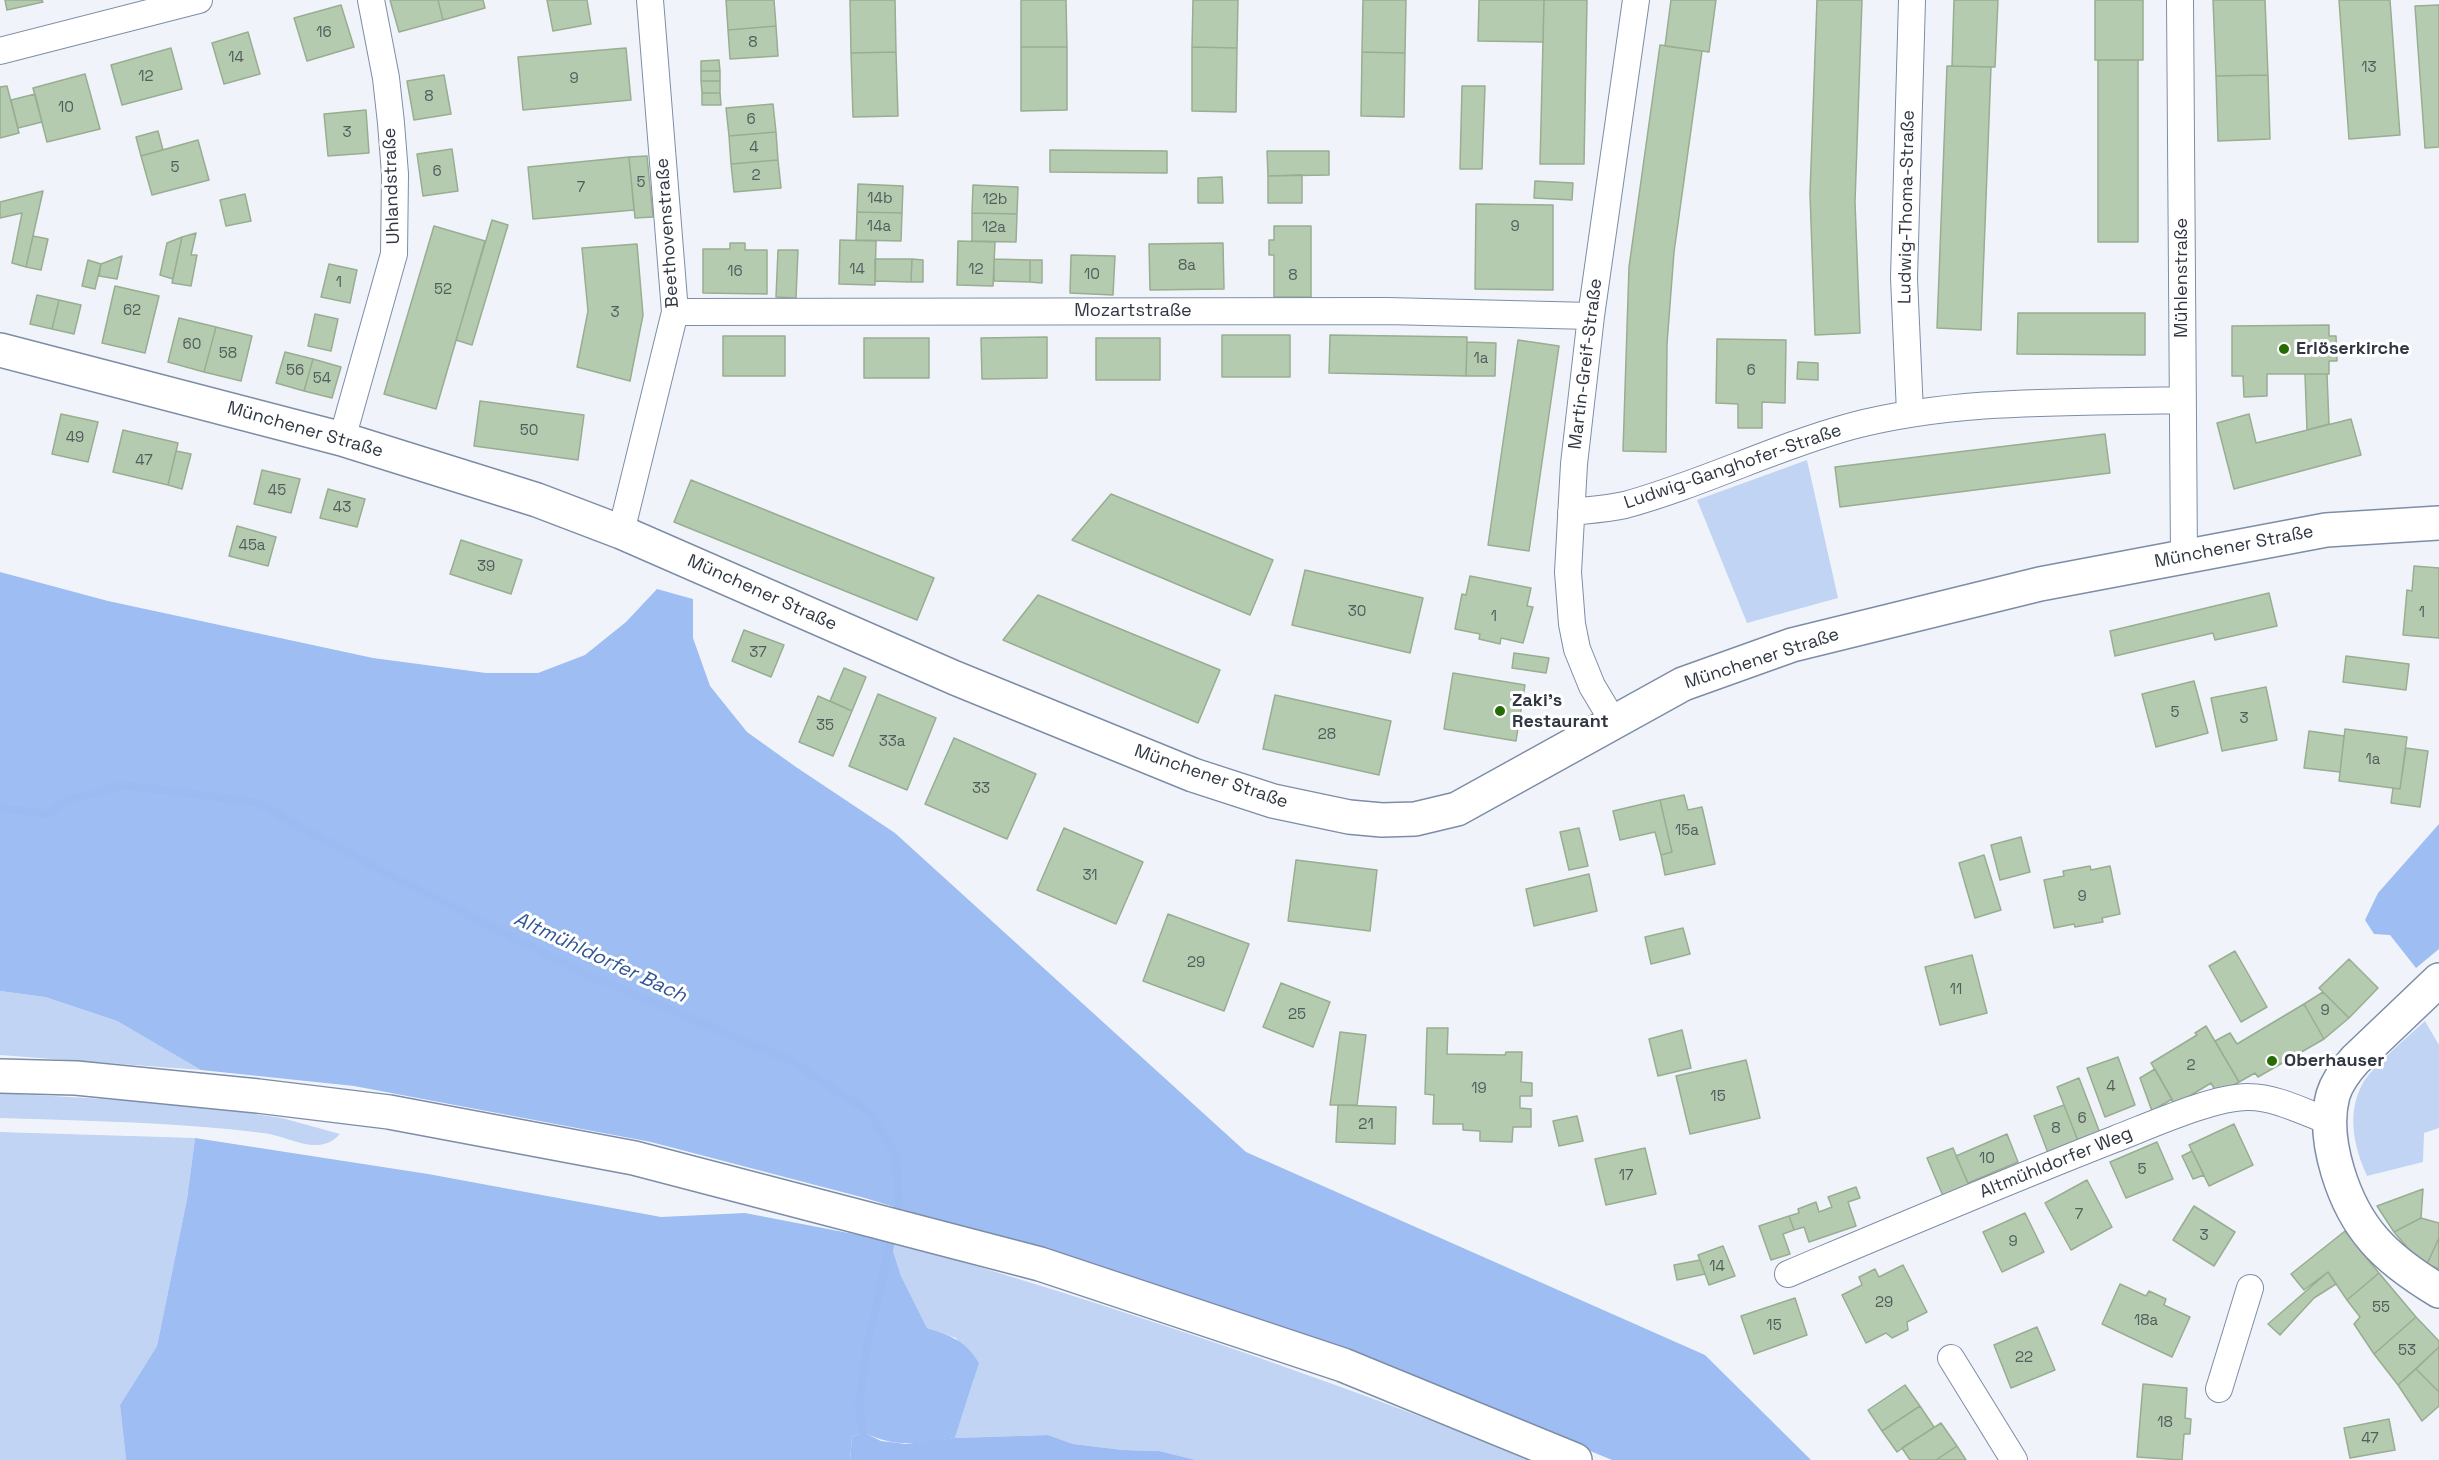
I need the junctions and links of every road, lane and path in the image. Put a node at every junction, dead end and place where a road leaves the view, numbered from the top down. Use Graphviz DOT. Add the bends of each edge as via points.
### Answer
graph roads {
  1 [pos="199,0"];
  2 [pos="370,0"];
  3 [pos="650,0"];
  4 [pos="1636,0"];
  5 [pos="1912,0"];
  6 [pos="2180,0"];
  7 [pos="0,51"];
  8 [pos="675,312"];
  9 [pos="1591,316"];
  10 [pos="0,350"];
  11 [pos="2182,400"];
  12 [pos="1910,413"];
  13 [pos="342,439"];
  14 [pos="1571,512"];
  15 [pos="2439,523"];
  16 [pos="621,532"];
  17 [pos="2184,557"];
  18 [pos="1613,721"];
  19 [pos="2439,980"];
  20 [pos="0,1076"];
  21 [pos="2331,1122"];
  22 [pos="1788,1274"];
  23 [pos="2250,1288"];
  24 [pos="2439,1291"];
  25 [pos="1951,1358"];
  26 [pos="2219,1389"];
  27 [pos="1575,1460"];
  28 [pos="2014,1460"];
  1 -- 7 [label="street"];
  2 -- 13 [label="street, Uhlandstraße" via="391,123 394,254"];
  3 -- 8 [label="street, Beethovenstraße"];
  4 -- 9 [label="street, Martin-Greif-Straße"];
  5 -- 12 [label="street, Ludwig-Thoma-Straße" via="1904,278"];
  6 -- 11 [label="street, Mühlenstraße"];
  8 -- 9 [label="street, Mozartstraße" via="1387,310"];
  8 -- 16 [label="street, Beethovenstraße"];
  9 -- 14 [label="street, Martin-Greif-Straße"];
  10 -- 13 [label="street, Münchener Straße"];
  11 -- 12 [label="street, Ludwig-Ganghofer-Straße" via="2011,404"];
  11 -- 17 [label="street, Mühlenstraße"];
  12 -- 14 [label="street, Ludwig-Ganghofer-Straße" via="1783,447 1623,505"];
  13 -- 16 [label="street, Münchener Straße" via="537,500"];
  14 -- 18 [label="street, Martin-Greif-Straße" via="1568,572 1572,624 1584,669"];
  15 -- 17 [label="street, Münchener Straße" via="2326,530"];
  16 -- 18 [label="street, Münchener Straße" via="955,678 1193,775 1273,801 1349,817 1415,819 1457,809"];
  17 -- 18 [label="street, Münchener Straße" via="2040,584 1792,645 1683,684"];
  19 -- 21 [label="street" via="2346,1070 2333,1095"];
  20 -- 27 [label="street" via="87,1079 389,1112 634,1158 1040,1264 1343,1365"];
  21 -- 22 [label="street, Altmühldorfer Weg" via="2250,1096 2219,1101 2008,1181"];
  21 -- 24 [label="street" via="2337,1168 2352,1205 2374,1240 2409,1272"];
  23 -- 26 [label="street"];
  25 -- 28 [label="street"];
}
